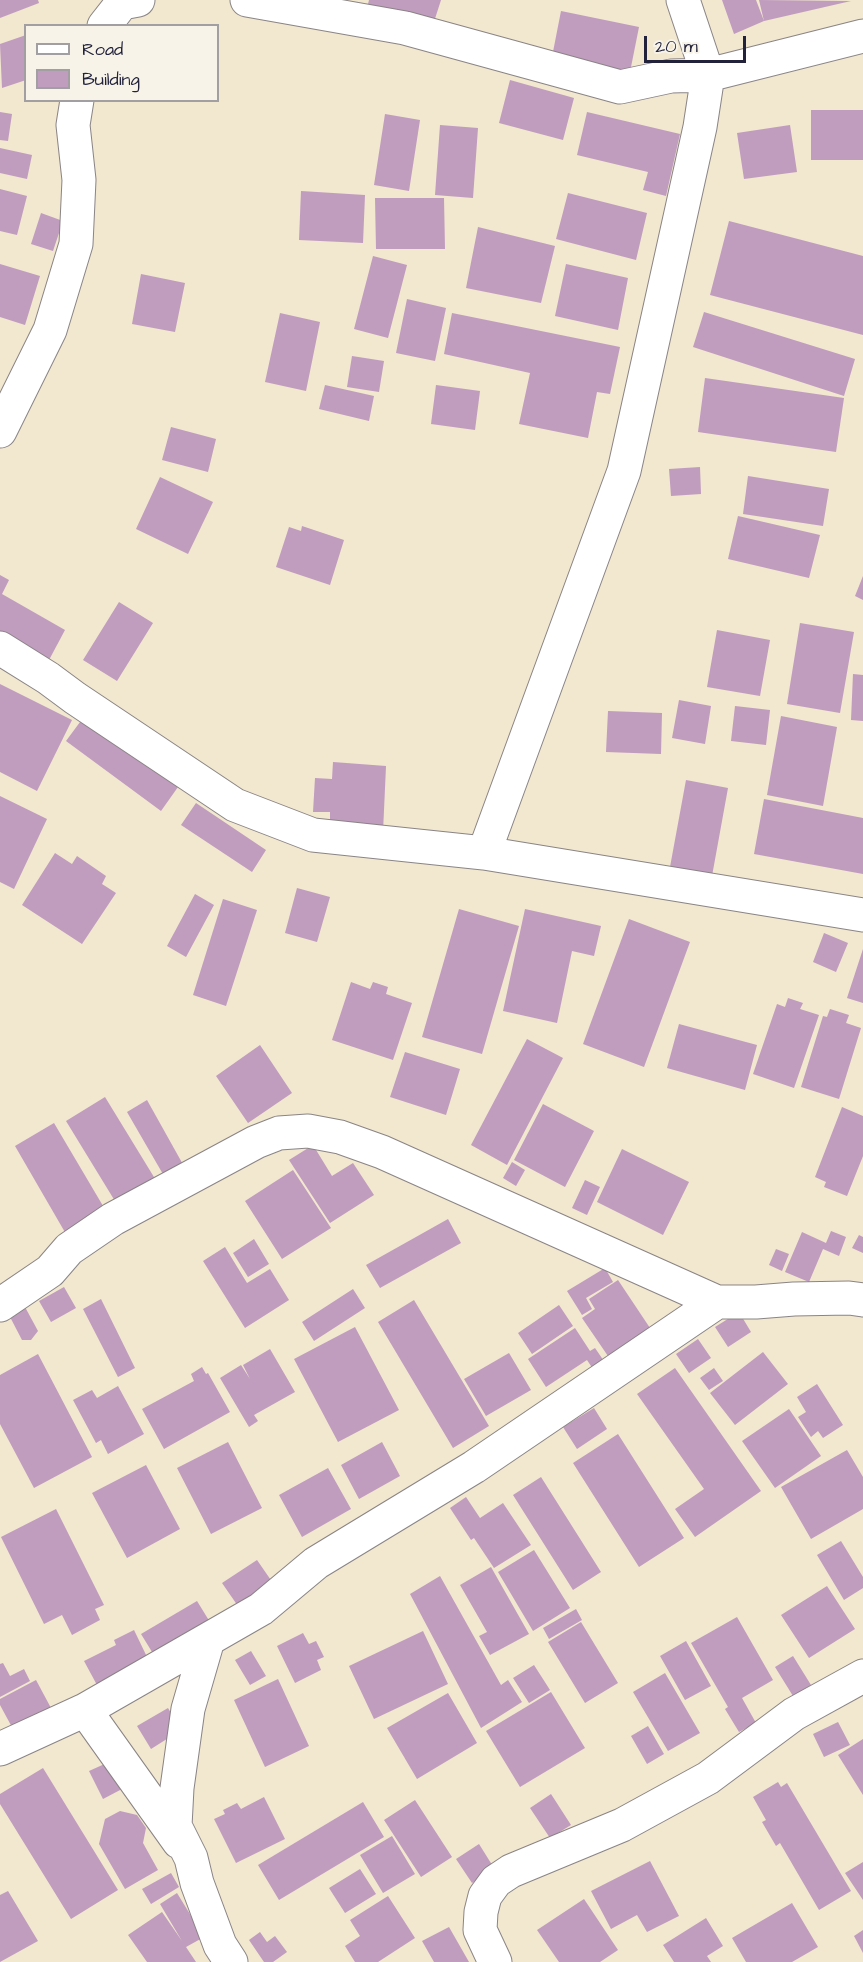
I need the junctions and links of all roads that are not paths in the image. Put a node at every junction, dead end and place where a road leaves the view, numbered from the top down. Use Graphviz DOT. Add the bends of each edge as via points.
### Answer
graph roads {
  1 [pos="138,0"];
  2 [pos="247,0"];
  3 [pos="682,0"];
  4 [pos="106,24"];
  5 [pos="863,36"];
  6 [pos="708,75"];
  7 [pos="77,102"];
  8 [pos="0,431"];
  9 [pos="0,648"];
  10 [pos="484,853"];
  11 [pos="863,915"];
  12 [pos="863,1300"];
  13 [pos="717,1302"];
  14 [pos="0,1305"];
  15 [pos="208,1640"];
  16 [pos="863,1676"];
  17 [pos="85,1710"];
  18 [pos="0,1749"];
  19 [pos="190,1858"];
  20 [pos="231,1962"];
  21 [pos="495,1962"];
  1 -- 4 [label="street" via="122,3"];
  2 -- 6 [label="street" via="405,28 620,87 671,76"];
  3 -- 6 [label="street"];
  5 -- 6 [label="street"];
  6 -- 10 [label="street" via="624,471"];
  7 -- 8 [label="street" via="73,125 79,180 76,244 50,330"];
  9 -- 10 [label="street" via="235,805 313,835"];
  10 -- 11 [label="street"];
  12 -- 13 [label="street"];
  13 -- 14 [label="street" via="382,1152 308,1131 279,1133 256,1142 113,1220 69,1249 50,1271"];
  13 -- 15 [label="street" via="474,1467 316,1563 261,1609"];
  15 -- 17 [label="street"];
  15 -- 19 [label="street" via="188,1709 177,1788 175,1826"];
  16 -- 21 [label="street" via="794,1714 708,1778 622,1825 511,1871 496,1881 485,1896 480,1930"];
  17 -- 18 [label="street"];
  17 -- 19 [label="street"];
  19 -- 20 [label="street" via="220,1945"];
}
